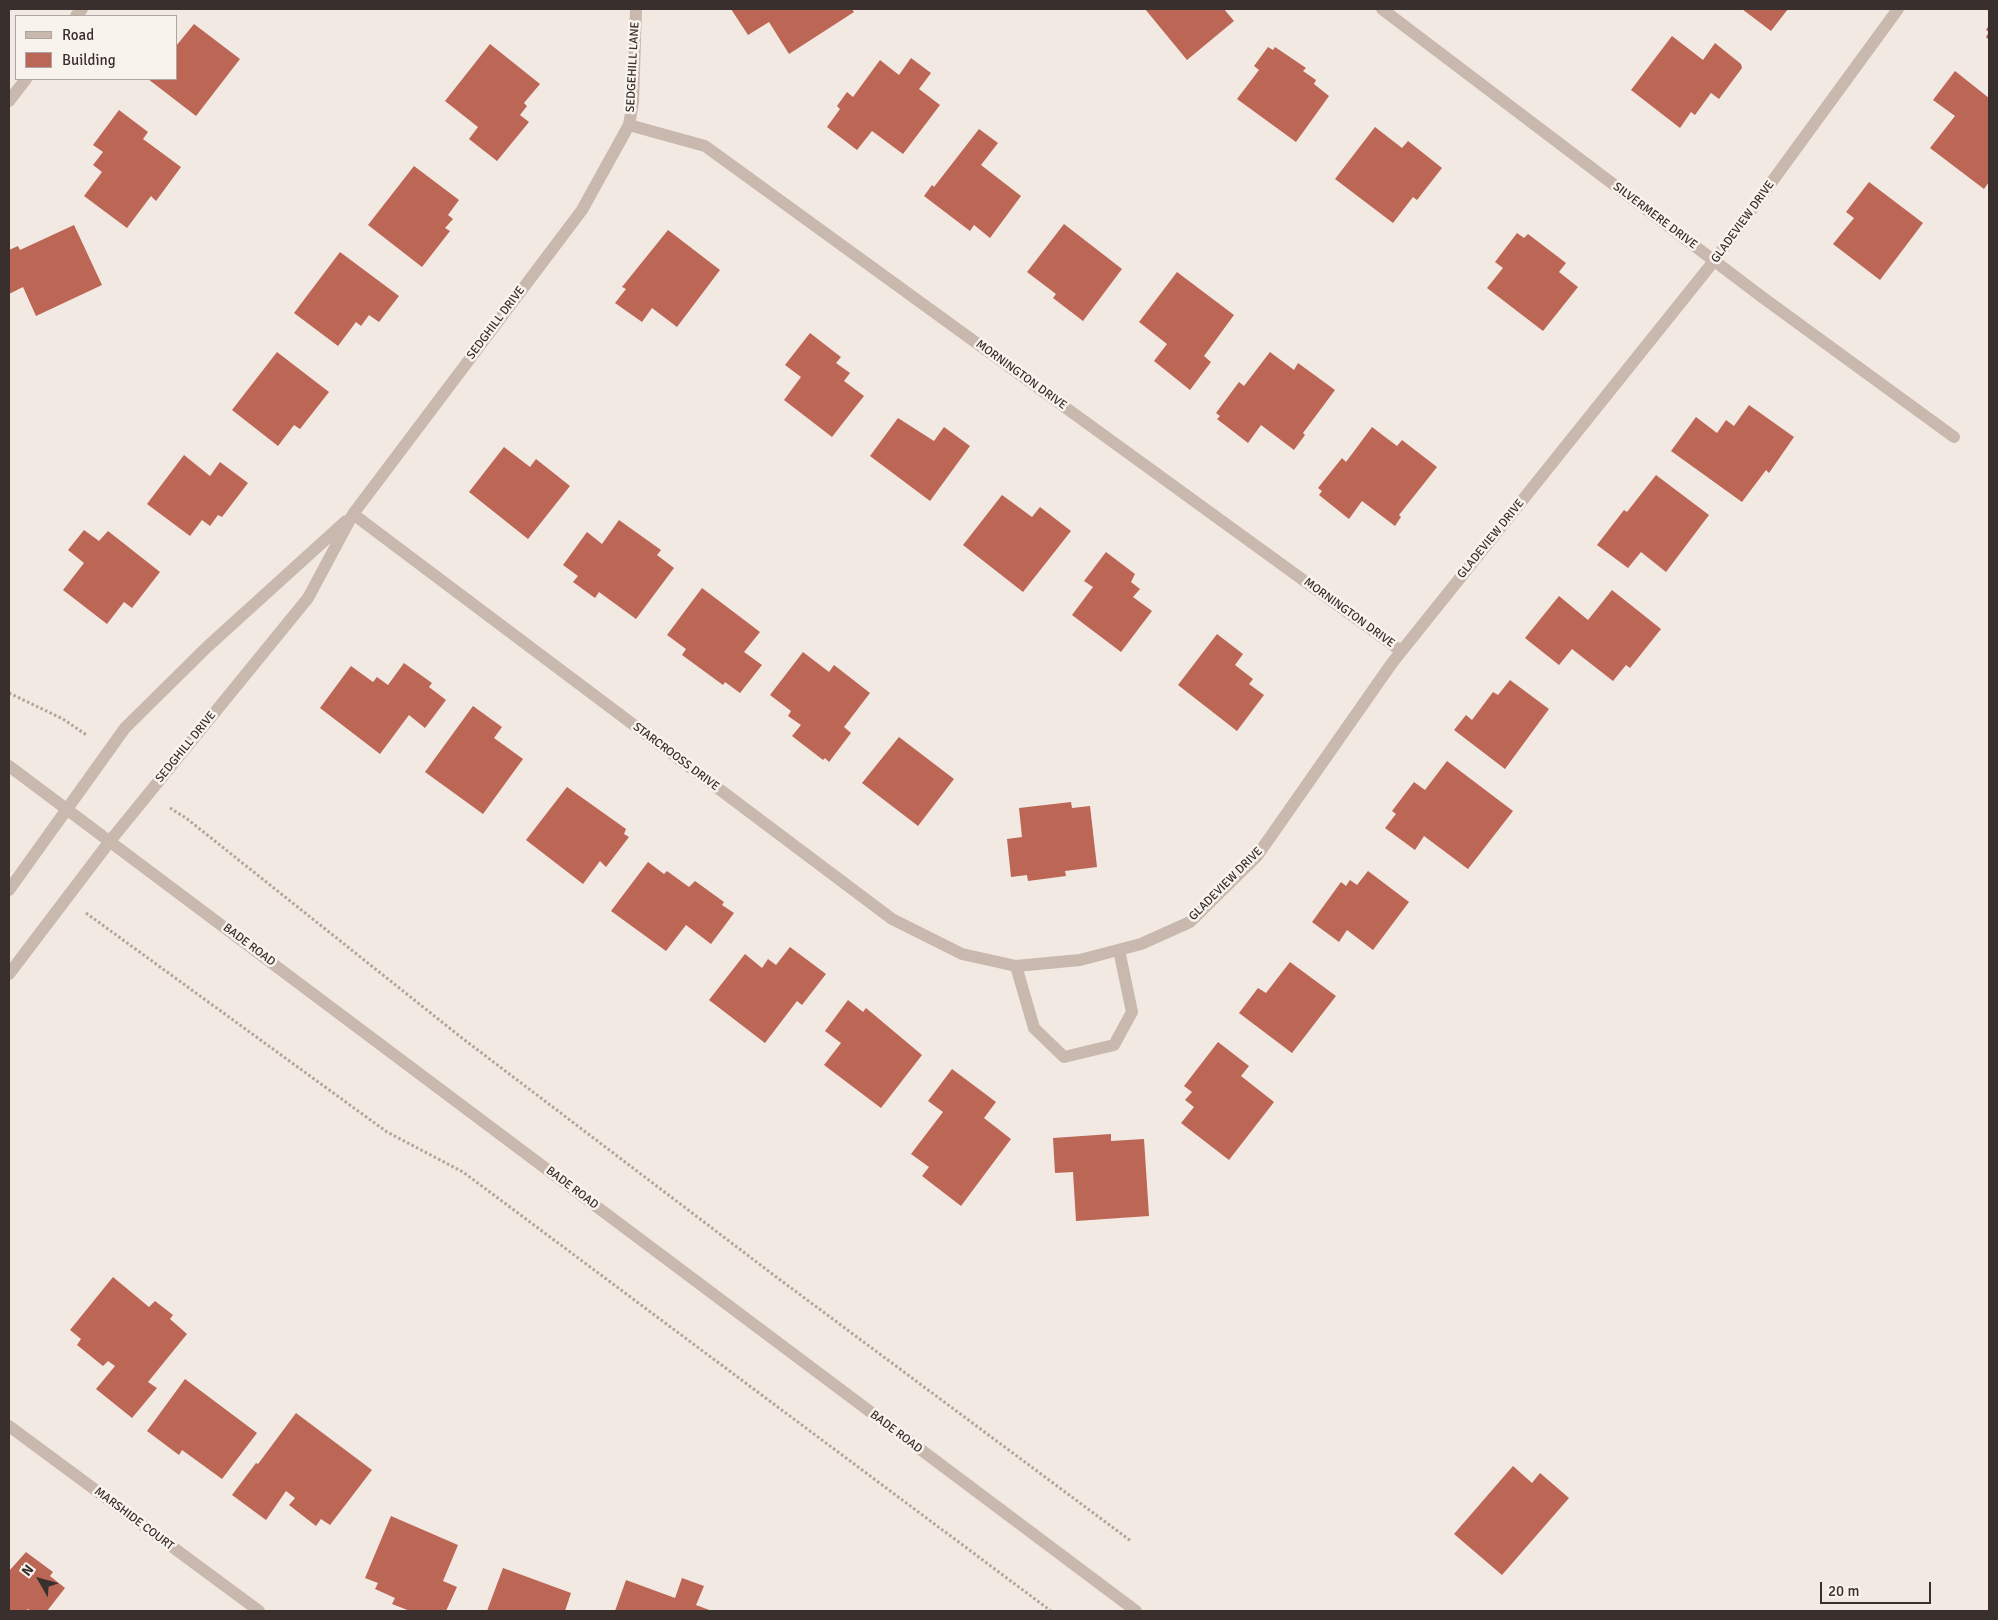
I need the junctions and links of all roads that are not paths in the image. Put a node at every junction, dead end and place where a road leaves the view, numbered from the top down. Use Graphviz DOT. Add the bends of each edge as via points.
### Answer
graph roads {
  1 [pos="636,9"];
  2 [pos="1382,9"];
  3 [pos="1898,9"];
  4 [pos="25,80"];
  5 [pos="9,101"];
  6 [pos="629,125"];
  7 [pos="1714,261"];
  8 [pos="1954,438"];
  9 [pos="353,514"];
  10 [pos="1401,651"];
  11 [pos="9,766"];
  12 [pos="66,808"];
  13 [pos="110,841"];
  14 [pos="9,890"];
  15 [pos="1119,950"];
  16 [pos="1016,966"];
  17 [pos="9,974"];
  18 [pos="9,1426"];
  19 [pos="259,1611"];
  20 [pos="1136,1611"];
  1 -- 6 [label="street, SEDGEHILL LANE" via="633,102"];
  2 -- 7 [label="street, SILVERMERE DRIVE"];
  3 -- 7 [label="street, GLADEVIEW DRIVE"];
  4 -- 5 [label="street"];
  6 -- 9 [label="street, SEDGHILL DRIVE" via="582,210"];
  6 -- 10 [label="street, MORNINGTON DRIVE" via="705,146"];
  7 -- 8 [label="street, SILVERMERE DRIVE"];
  7 -- 10 [label="street, GLADEVIEW DRIVE"];
  9 -- 12 [label="street, SEDGHILL DRIVE" via="207,647 125,728"];
  9 -- 13 [label="street, SEDGHILL DRIVE" via="308,598"];
  9 -- 16 [label="street, STARCROOSS DRIVE" via="892,920 962,954"];
  10 -- 15 [label="street, GLADEVIEW DRIVE" via="1257,856 1190,922"];
  11 -- 12 [label="street, BADE ROAD"];
  12 -- 13 [label="street, BADE ROAD"];
  12 -- 14 [label="street, SEDGHILL DRIVE"];
  13 -- 17 [label="street, SEDGHILL DRIVE"];
  13 -- 20 [label="street, BADE ROAD"];
  15 -- 16 [label="street, GLADEVIEW DRIVE" via="1080,960"];
  15 -- 16 [label="street" via="1132,1012 1114,1045 1064,1057 1034,1028"];
  18 -- 19 [label="street, MARSHIDE COURT"];
}
